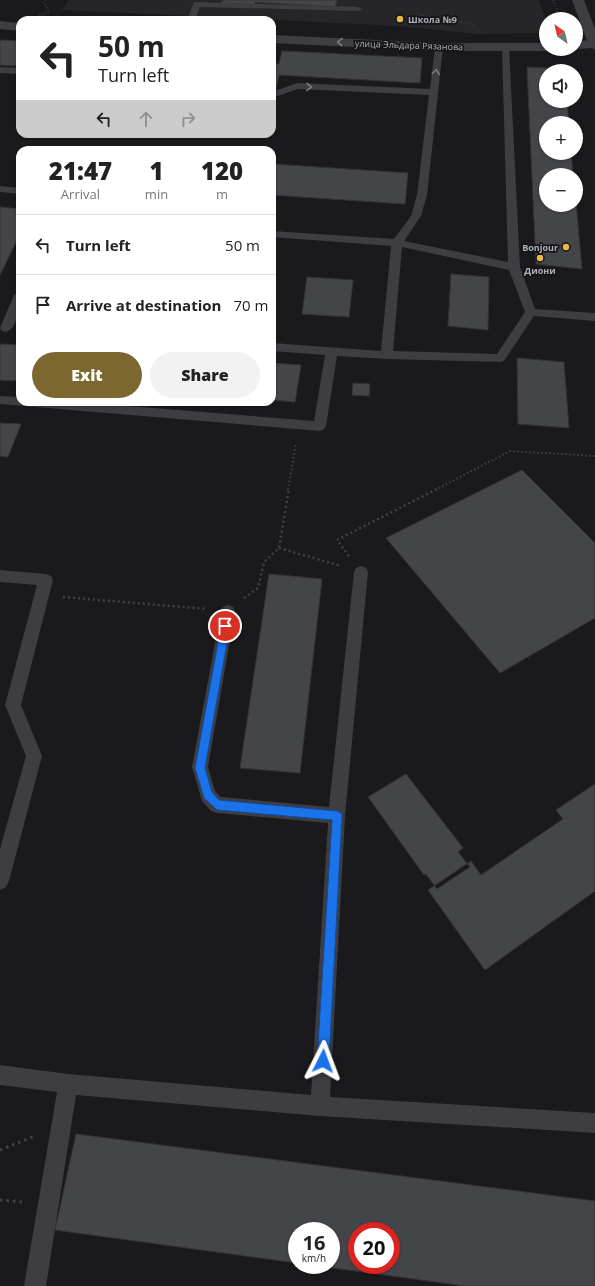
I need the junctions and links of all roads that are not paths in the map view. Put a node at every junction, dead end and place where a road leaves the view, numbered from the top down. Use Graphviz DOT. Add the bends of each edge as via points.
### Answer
graph roads {
  1 [pos="578,0"];
  2 [pos="358,9"];
  3 [pos="192,16"];
  4 [pos="0,25"];
  5 [pos="16,27"];
  6 [pos="276,39"];
  7 [pos="583,45"];
  8 [pos="595,45"];
  9 [pos="437,47"];
  10 [pos="539,47"];
  11 [pos="506,48"];
  12 [pos="0,70"];
  13 [pos="16,71"];
  14 [pos="434,92"];
  15 [pos="276,93"];
  16 [pos="0,189"];
  17 [pos="16,191"];
  18 [pos="276,234"];
  19 [pos="397,243"];
  20 [pos="514,267"];
  21 [pos="16,303"];
  22 [pos="531,312"];
  23 [pos="595,317"];
  24 [pos="3,328"];
  25 [pos="16,329"];
  26 [pos="276,347"];
  27 [pos="332,351"];
  28 [pos="387,355"];
  29 [pos="0,400"];
  30 [pos="16,401"];
  31 [pos="75,406"];
  32 [pos="361,572"];
  33 [pos="0,576"];
  34 [pos="228,611"];
  35 [pos="337,816"];
  36 [pos="0,880"];
  37 [pos="0,1075"];
  38 [pos="68,1084"];
  39 [pos="320,1106"];
  40 [pos="595,1123"];
  41 [pos="35,1286"];
  1 -- 8 [label="street"];
  2 -- 3 [label="lane" via="197,4"];
  4 -- 5 [label="street"];
  9 -- 6 [label="street, улица Эльдара Рязанова, one-way"];
  7 -- 8 [label="street"];
  9 -- 11 [label="street, улица Эльдара Рязанова"];
  14 -- 9 [label="lane, one-way"];
  10 -- 11 [label="street, улица Эльдара Рязанова"];
  11 -- 20 [label="lane"];
  12 -- 13 [label="lane"];
  15 -- 14 [label="lane, one-way" via="296,86"];
  14 -- 19 [label="lane" via="422,195 416,216"];
  16 -- 17 [label="lane"];
  18 -- 19 [label="lane"];
  19 -- 20 [label="lane"];
  19 -- 28 [label="lane"];
  20 -- 22 [label="lane"];
  21 -- 24 [label="lane"];
  22 -- 23 [label="lane"];
  22 -- 28 [label="lane" via="500,358"];
  24 -- 25 [label="lane"];
  26 -- 27 [label="lane"];
  27 -- 28 [label="lane"];
  27 -- 31 [label="lane" via="320,426"];
  29 -- 30 [label="lane"];
  32 -- 35 [label="lane"];
  33 -- 36 [label="lane" via="46,580 13,705 34,756"];
  34 -- 35 [label="lane" via="200,768 208,795 217,805"];
  35 -- 39 [label="lane"];
  37 -- 38 [label="lane"];
  38 -- 39 [label="lane"];
  38 -- 41 [label="lane"];
  39 -- 40 [label="lane"];
}
